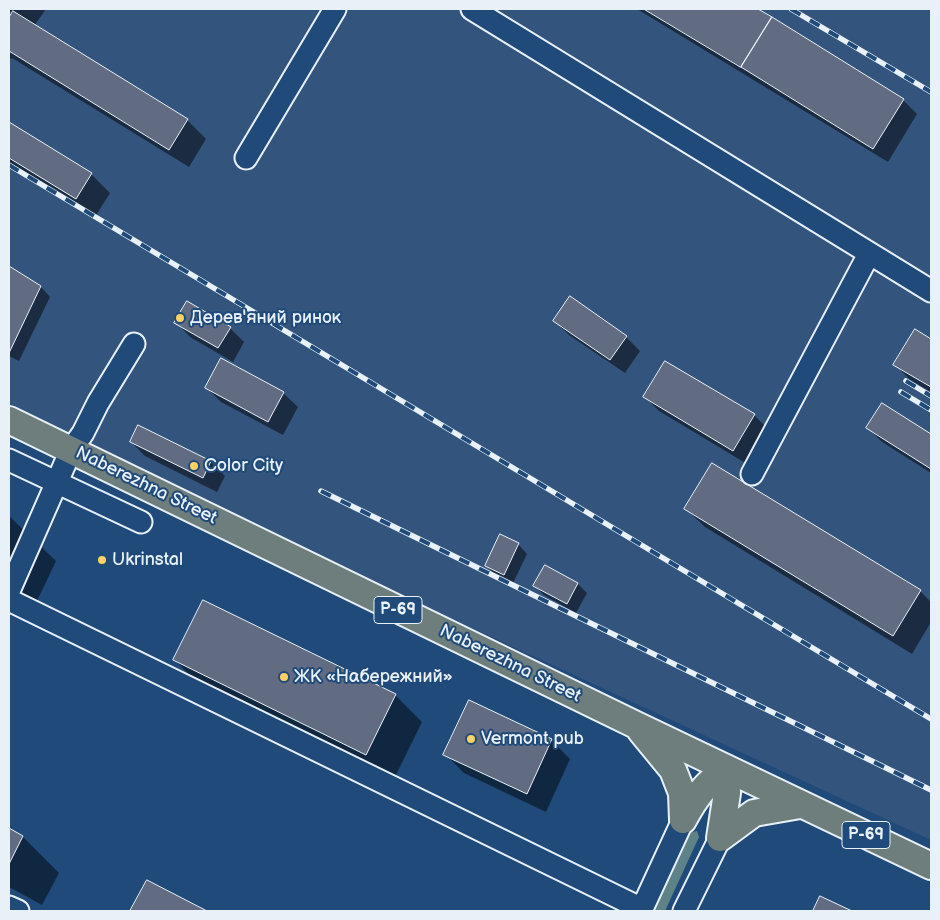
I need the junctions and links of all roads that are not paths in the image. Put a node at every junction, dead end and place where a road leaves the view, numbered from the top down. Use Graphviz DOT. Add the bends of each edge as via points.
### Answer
graph roads {
  1 [pos="335,9"];
  2 [pos="472,9"];
  3 [pos="246,158"];
  4 [pos="870,254"];
  5 [pos="931,291"];
  6 [pos="134,344"];
  7 [pos="9,420"];
  8 [pos="72,450"];
  9 [pos="9,460"];
  10 [pos="752,474"];
  11 [pos="57,483"];
  12 [pos="141,522"];
  13 [pos="9,591"];
  14 [pos="9,600"];
  15 [pos="638,726"];
  16 [pos="726,768"];
  17 [pos="800,804"];
  18 [pos="683,820"];
  19 [pos="720,838"];
  20 [pos="931,866"];
  21 [pos="9,907"];
  22 [pos="641,910"];
  23 [pos="18,911"];
  24 [pos="684,911"];
  1 -- 3 [label="street"];
  2 -- 4 [label="street"];
  4 -- 5 [label="street"];
  4 -- 10 [label="street"];
  6 -- 8 [label="street"];
  7 -- 8 [label="main road, Naberezhna Street / Р-69"];
  8 -- 11 [label="street"];
  8 -- 15 [label="main road, Naberezhna Street / Р-69"];
  9 -- 11 [label="street"];
  11 -- 12 [label="street"];
  11 -- 13 [label="street"];
  14 -- 22 [label="street"];
  15 -- 16 [label="main road, Naberezhna Street / Р-69"];
  15 -- 18 [label="main road" via="673,770 682,793"];
  16 -- 17 [label="main road, Naberezhna Street / Р-69"];
  16 -- 18 [label="main road" via="707,784"];
  16 -- 19 [label="main road" via="727,793"];
  17 -- 19 [label="main road" via="754,813"];
  17 -- 20 [label="main road, Naberezhna Street / Р-69"];
  18 -- 22 [label="street"];
  19 -- 24 [label="street"];
  21 -- 23 [label="street"];
}
